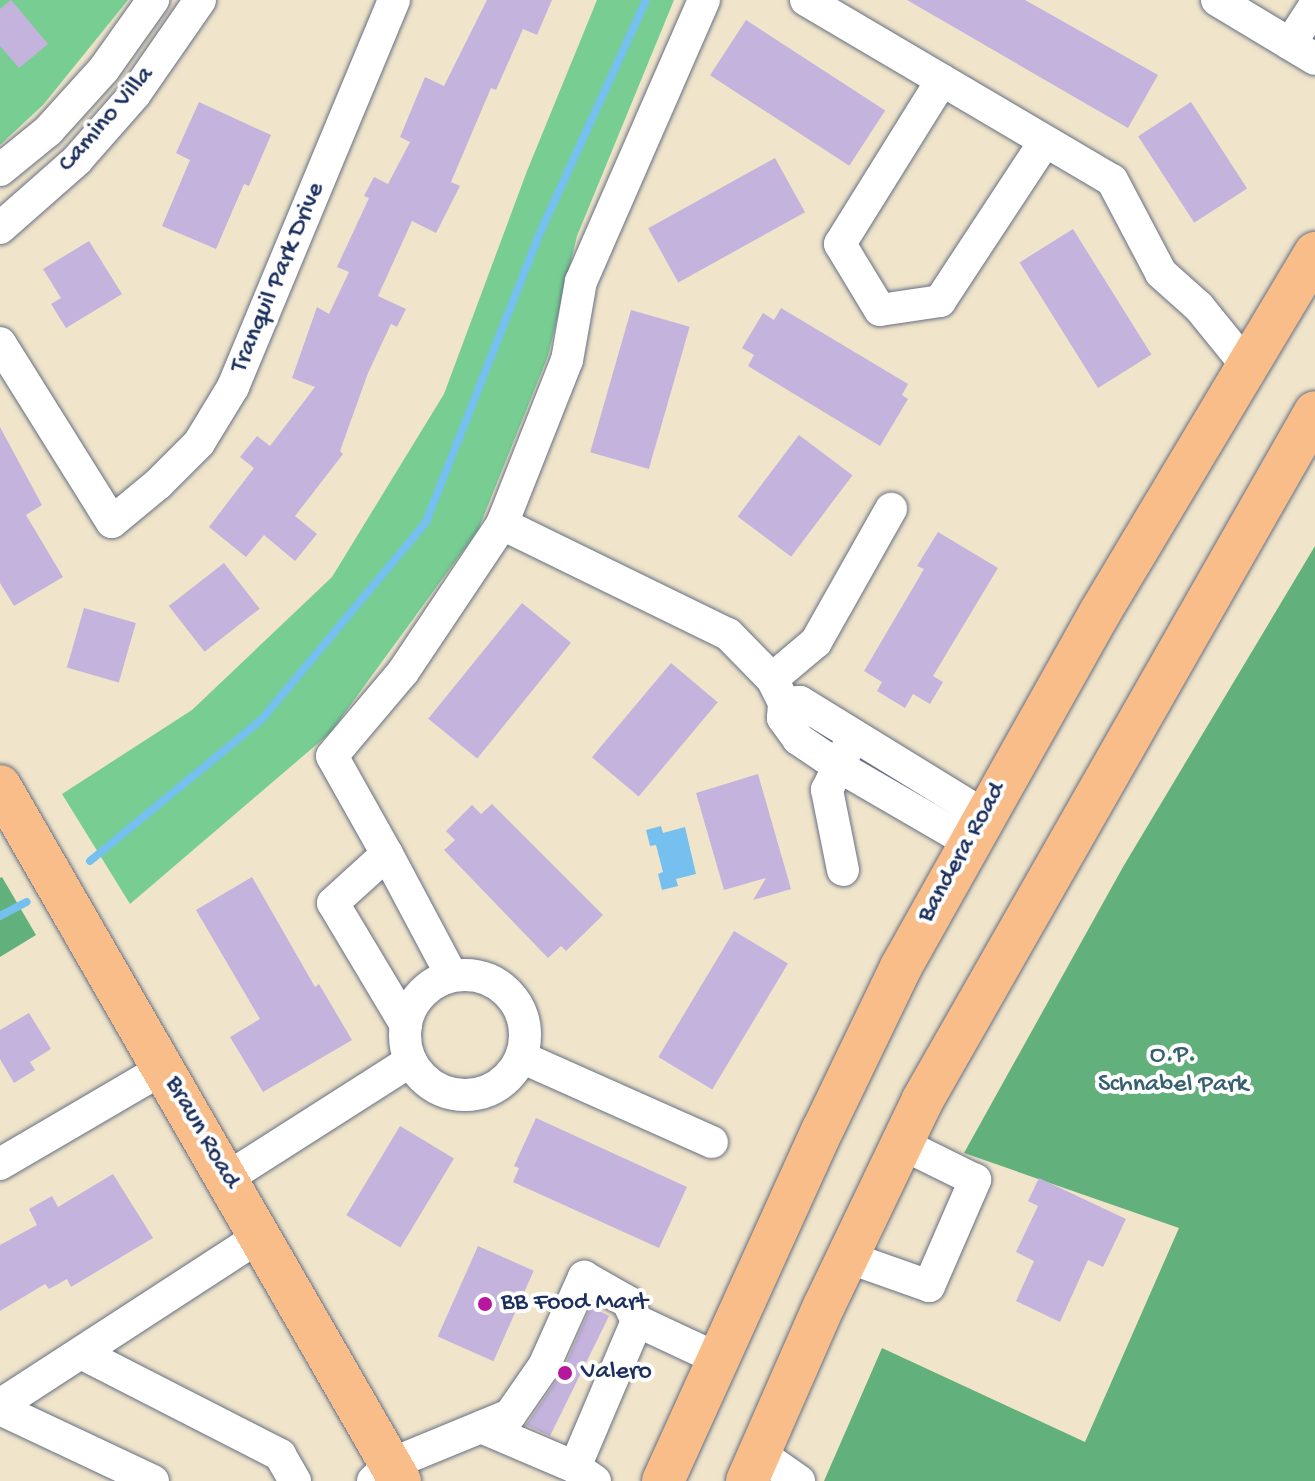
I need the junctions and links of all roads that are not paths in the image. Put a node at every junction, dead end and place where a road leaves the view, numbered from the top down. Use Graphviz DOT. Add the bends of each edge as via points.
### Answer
graph roads {
  1 [pos="153,0"];
  2 [pos="200,0"];
  3 [pos="394,0"];
  4 [pos="704,0"];
  5 [pos="806,0"];
  6 [pos="1217,0"];
  7 [pos="1315,5"];
  8 [pos="1303,51"];
  9 [pos="942,80"];
  10 [pos="1045,141"];
  11 [pos="0,170"];
  12 [pos="0,228"];
  13 [pos="1315,253"];
  14 [pos="0,343"];
  15 [pos="1247,366"];
  16 [pos="1315,412"];
  17 [pos="891,509"];
  18 [pos="502,524"];
  19 [pos="778,691"];
  20 [pos="854,738"];
  21 [pos="838,766"];
  22 [pos="0,786"];
  23 [pos="976,828"];
  24 [pos="387,854"];
  25 [pos="843,870"];
  26 [pos="452,976"];
  27 [pos="406,1025"];
  28 [pos="521,1057"];
  29 [pos="411,1061"];
  30 [pos="164,1068"];
  31 [pos="712,1142"];
  32 [pos="902,1144"];
  33 [pos="0,1164"];
  34 [pos="227,1178"];
  35 [pos="260,1236"];
  36 [pos="847,1257"];
  37 [pos="637,1321"];
  38 [pos="81,1353"];
  39 [pos="718,1359"];
  40 [pos="0,1407"];
  41 [pos="481,1427"];
  42 [pos="753,1467"];
  43 [pos="585,1474"];
  44 [pos="388,1475"];
  45 [pos="153,1481"];
  46 [pos="295,1481"];
  47 [pos="663,1481"];
  48 [pos="799,1481"];
  1 -- 11 [label="street, Camino Villa" via="104,69 48,131"];
  2 -- 12 [label="street, Camino Villa" via="135,94 77,160"];
  3 -- 14 [label="street, Tranquil Park Drive" via="233,387 199,443 112,522"];
  4 -- 18 [label="street" via="581,281 567,360"];
  5 -- 9 [label="street"];
  6 -- 8 [label="street"];
  7 -- 8 [label="street"];
  9 -- 10 [label="street"];
  9 -- 10 [label="street" via="840,244 880,310 940,301"];
  10 -- 15 [label="street" via="1112,180 1161,273 1199,307"];
  13 -- 15 [label="main road, Bandera Road"];
  15 -- 23 [label="main road, Bandera Road"];
  16 -- 32 [label="main road"];
  17 -- 19 [label="street" via="816,642"];
  18 -- 19 [label="street" via="728,634"];
  18 -- 24 [label="street" via="403,672 332,756"];
  19 -- 20 [label="street"];
  19 -- 21 [label="street" via="783,718 798,739"];
  20 -- 21 [label="street"];
  20 -- 23 [label="street"];
  21 -- 23 [label="street"];
  21 -- 25 [label="street" via="827,790"];
  22 -- 30 [label="main road, Braun Road"];
  23 -- 39 [label="main road, Bandera Road" via="894,980"];
  24 -- 26 [label="street"];
  24 -- 27 [label="street" via="333,903"];
  26 -- 27 [label="street" via="421,994"];
  26 -- 28 [label="street" via="488,979 510,996 523,1020"];
  27 -- 29 [label="street"];
  28 -- 29 [label="street" via="496,1087 478,1094 439,1088"];
  28 -- 31 [label="street"];
  29 -- 34 [label="street"];
  30 -- 33 [label="street"];
  30 -- 34 [label="main road, Braun Road"];
  32 -- 36 [label="main road"];
  32 -- 36 [label="street" via="975,1180 929,1286"];
  34 -- 35 [label="main road, Braun Road"];
  35 -- 38 [label="street"];
  35 -- 44 [label="main road, Braun Road"];
  36 -- 42 [label="main road"];
  37 -- 39 [label="street"];
  37 -- 41 [label="street" via="628,1302 584,1277 544,1366 510,1415"];
  37 -- 43 [label="street"];
  38 -- 40 [label="street"];
  38 -- 46 [label="street" via="280,1455"];
  39 -- 47 [label="main road, Bandera Road"];
  40 -- 45 [label="street"];
  41 -- 43 [label="street"];
  41 -- 44 [label="street"];
  42 -- 48 [label="street"];
}
